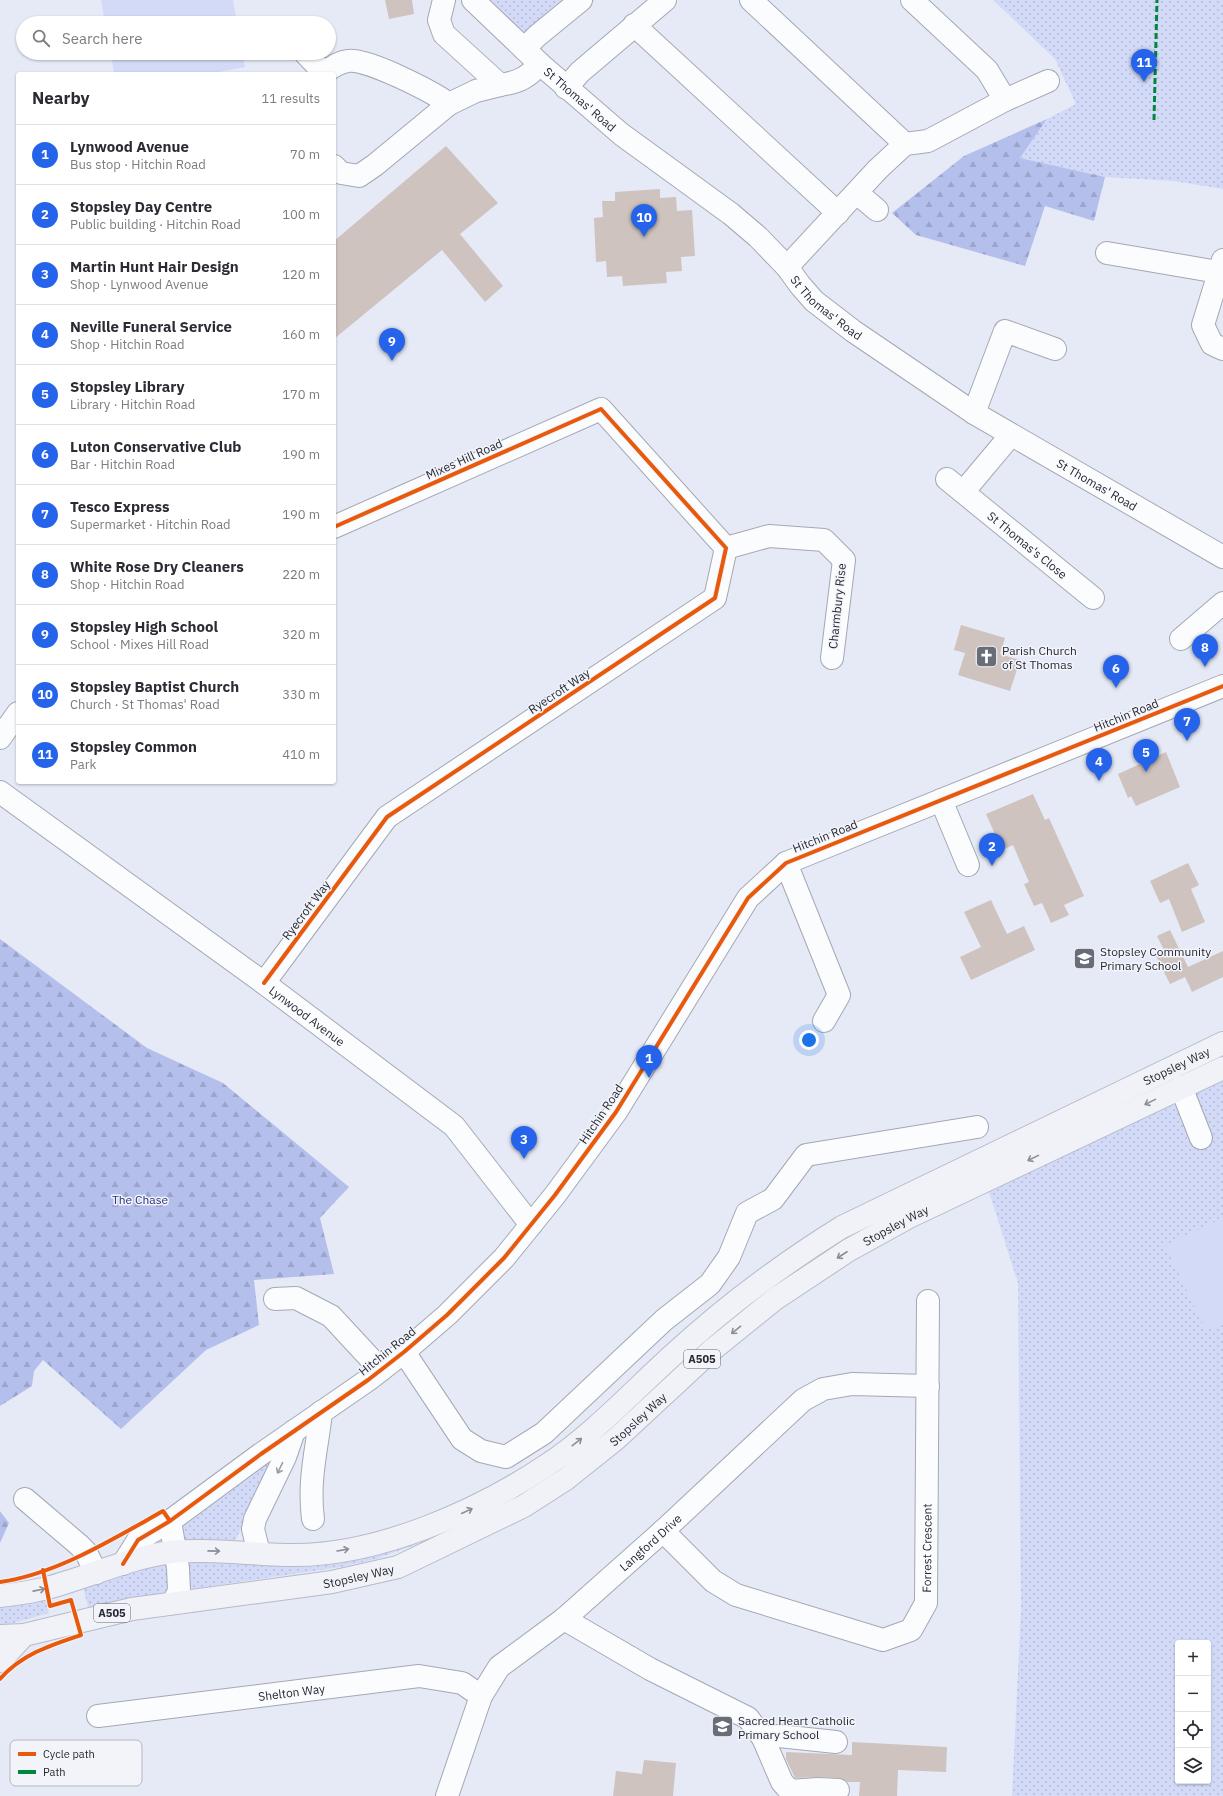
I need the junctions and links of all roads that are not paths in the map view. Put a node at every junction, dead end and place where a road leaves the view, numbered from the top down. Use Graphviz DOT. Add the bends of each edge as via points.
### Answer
graph roads {
  1 [pos="444,0"];
  2 [pos="473,0"];
  3 [pos="581,0"];
  4 [pos="665,0"];
  5 [pos="751,0"];
  6 [pos="912,0"];
  7 [pos="634,25"];
  8 [pos="524,49"];
  9 [pos="311,60"];
  10 [pos="540,64"];
  11 [pos="322,72"];
  12 [pos="327,72"];
  13 [pos="1048,81"];
  14 [pos="500,85"];
  15 [pos="566,88"];
  16 [pos="1005,100"];
  17 [pos="449,104"];
  18 [pos="905,144"];
  19 [pos="336,168"];
  20 [pos="857,192"];
  21 [pos="877,210"];
  22 [pos="838,213"];
  23 [pos="1107,253"];
  24 [pos="1221,266"];
  25 [pos="787,267"];
  26 [pos="1055,349"];
  27 [pos="1223,349"];
  28 [pos="974,413"];
  29 [pos="1011,436"];
  30 [pos="336,526"];
  31 [pos="726,548"];
  32 [pos="1223,557"];
  33 [pos="1093,598"];
  34 [pos="1223,603"];
  35 [pos="1181,639"];
  36 [pos="832,658"];
  37 [pos="1223,686"];
  38 [pos="16,716"];
  39 [pos="0,738"];
  40 [pos="0,792"];
  41 [pos="941,800"];
  42 [pos="786,863"];
  43 [pos="968,865"];
  44 [pos="264,982"];
  45 [pos="824,1021"];
  46 [pos="1223,1043"];
  47 [pos="1223,1068"];
  48 [pos="1182,1087"];
  49 [pos="977,1127"];
  50 [pos="1202,1138"];
  51 [pos="532,1225"];
  52 [pos="275,1299"];
  53 [pos="928,1301"];
  54 [pos="404,1352"];
  55 [pos="381,1370"];
  56 [pos="928,1386"];
  57 [pos="321,1412"];
  58 [pos="294,1431"];
  59 [pos="25,1500"];
  60 [pos="313,1519"];
  61 [pos="170,1521"];
  62 [pos="663,1531"];
  63 [pos="175,1551"];
  64 [pos="259,1553"];
  65 [pos="123,1564"];
  66 [pos="96,1573"];
  67 [pos="0,1596"];
  68 [pos="173,1603"];
  69 [pos="564,1619"];
  70 [pos="24,1635"];
  71 [pos="0,1636"];
  72 [pos="0,1661"];
  73 [pos="481,1696"];
  74 [pos="98,1716"];
  75 [pos="763,1738"];
  76 [pos="836,1742"];
  77 [pos="838,1790"];
  78 [pos="447,1796"];
  1 -- 14 [label="street" via="439,20 444,34"];
  2 -- 8 [label="street, St Thomas' Road"];
  3 -- 8 [label="street" via="536,36"];
  4 -- 7 [label="street"];
  5 -- 18 [label="street"];
  6 -- 16 [label="street" via="987,70"];
  7 -- 15 [label="street" via="580,72"];
  7 -- 22 [label="street"];
  8 -- 10 [label="street, St Thomas' Road"];
  9 -- 11 [label="street"];
  10 -- 14 [label="street" via="528,76"];
  10 -- 15 [label="street, St Thomas' Road"];
  12 -- 17 [label="street" via="348,61 366,64 437,95"];
  13 -- 16 [label="street"];
  14 -- 17 [label="street" via="476,91"];
  15 -- 25 [label="street, St Thomas' Road" via="621,134 731,214"];
  16 -- 18 [label="street" via="928,141"];
  17 -- 19 [label="street" via="359,176 341,173"];
  18 -- 20 [label="street"];
  20 -- 21 [label="street"];
  20 -- 22 [label="street"];
  22 -- 25 [label="street"];
  23 -- 24 [label="street"];
  24 -- 27 [label="street" via="1203,325 1212,344"];
  25 -- 28 [label="street, St Thomas' Road" via="814,301 853,331"];
  26 -- 28 [label="street" via="1005,331"];
  28 -- 29 [label="street, St Thomas' Road"];
  29 -- 32 [label="street, St Thomas' Road"];
  29 -- 33 [label="street, St Thomas's Close" via="956,485"];
  30 -- 31 [label="street, Mixes Hill Road" via="601,409"];
  31 -- 36 [label="street, Charmbury Rise" via="769,536 824,540 844,560"];
  31 -- 44 [label="street, Ryecroft Way" via="716,598 387,817"];
  34 -- 35 [label="street"];
  37 -- 41 [label="street, Hitchin Road"];
  38 -- 39 [label="street"];
  40 -- 44 [label="street, Lynwood Avenue"];
  41 -- 42 [label="street, Hitchin Road"];
  41 -- 43 [label="street"];
  42 -- 45 [label="street" via="839,995"];
  42 -- 51 [label="street, Hitchin Road" via="748,898 616,1112"];
  44 -- 51 [label="street, Lynwood Avenue" via="454,1126"];
  64 -- 46 [label="main road, Stopsley Way / A505, one-way" via="316,1554 354,1548 421,1529 467,1511 546,1466 586,1435 721,1312 782,1266 842,1227"];
  47 -- 48 [label="main road, Stopsley Way / A505"];
  48 -- 50 [label="street"];
  48 -- 68 [label="main road, Stopsley Way / A505, one-way" via="909,1217 849,1250 775,1299 712,1350 616,1439 566,1479 524,1506 398,1567 332,1582"];
  49 -- 54 [label="street" via="806,1156 773,1199 747,1213 729,1257 710,1284 664,1320 544,1433 506,1456 481,1451 462,1439"];
  51 -- 54 [label="street, Hitchin Road" via="499,1263 447,1315"];
  52 -- 55 [label="street" via="296,1298 331,1316"];
  53 -- 56 [label="street, Forrest Crescent"];
  54 -- 55 [label="street, Hitchin Road"];
  55 -- 57 [label="street, Hitchin Road"];
  56 -- 62 [label="street, Langford Drive" via="852,1384 824,1389 803,1400"];
  56 -- 62 [label="street, Forrest Crescent" via="926,1603 911,1630 883,1640 736,1595 713,1581"];
  57 -- 58 [label="street, Hitchin Road"];
  57 -- 60 [label="street" via="311,1476"];
  58 -- 61 [label="street, Hitchin Road"];
  58 -- 64 [label="street, one-way" via="285,1457 255,1519 253,1529"];
  59 -- 66 [label="street" via="86,1552"];
  61 -- 63 [label="street"];
  61 -- 65 [label="street, Hitchin Road" via="138,1540"];
  62 -- 69 [label="street, Langford Drive"];
  63 -- 64 [label="main road, Stopsley Way / A505, one-way"];
  63 -- 65 [label="main road, Stopsley Way / A505" via="150,1555"];
  63 -- 68 [label="street" via="179,1591"];
  65 -- 66 [label="main road, Stopsley Way / A505"];
  67 -- 66 [label="main road, Stopsley Way / A505, one-way" via="46,1588"];
  68 -- 70 [label="main road, Stopsley Way / A505" via="132,1609"];
  69 -- 73 [label="street, Langford Drive" via="499,1667"];
  69 -- 75 [label="street" via="650,1669 748,1718"];
  70 -- 71 [label="main road, Stopsley Way / A505"];
  70 -- 72 [label="main road"];
  73 -- 74 [label="street, Shelton Way" via="462,1682 419,1676"];
  73 -- 78 [label="street, Langford Drive"];
  75 -- 76 [label="street" via="779,1736"];
  75 -- 77 [label="street" via="782,1782 790,1791 818,1788"];
}
